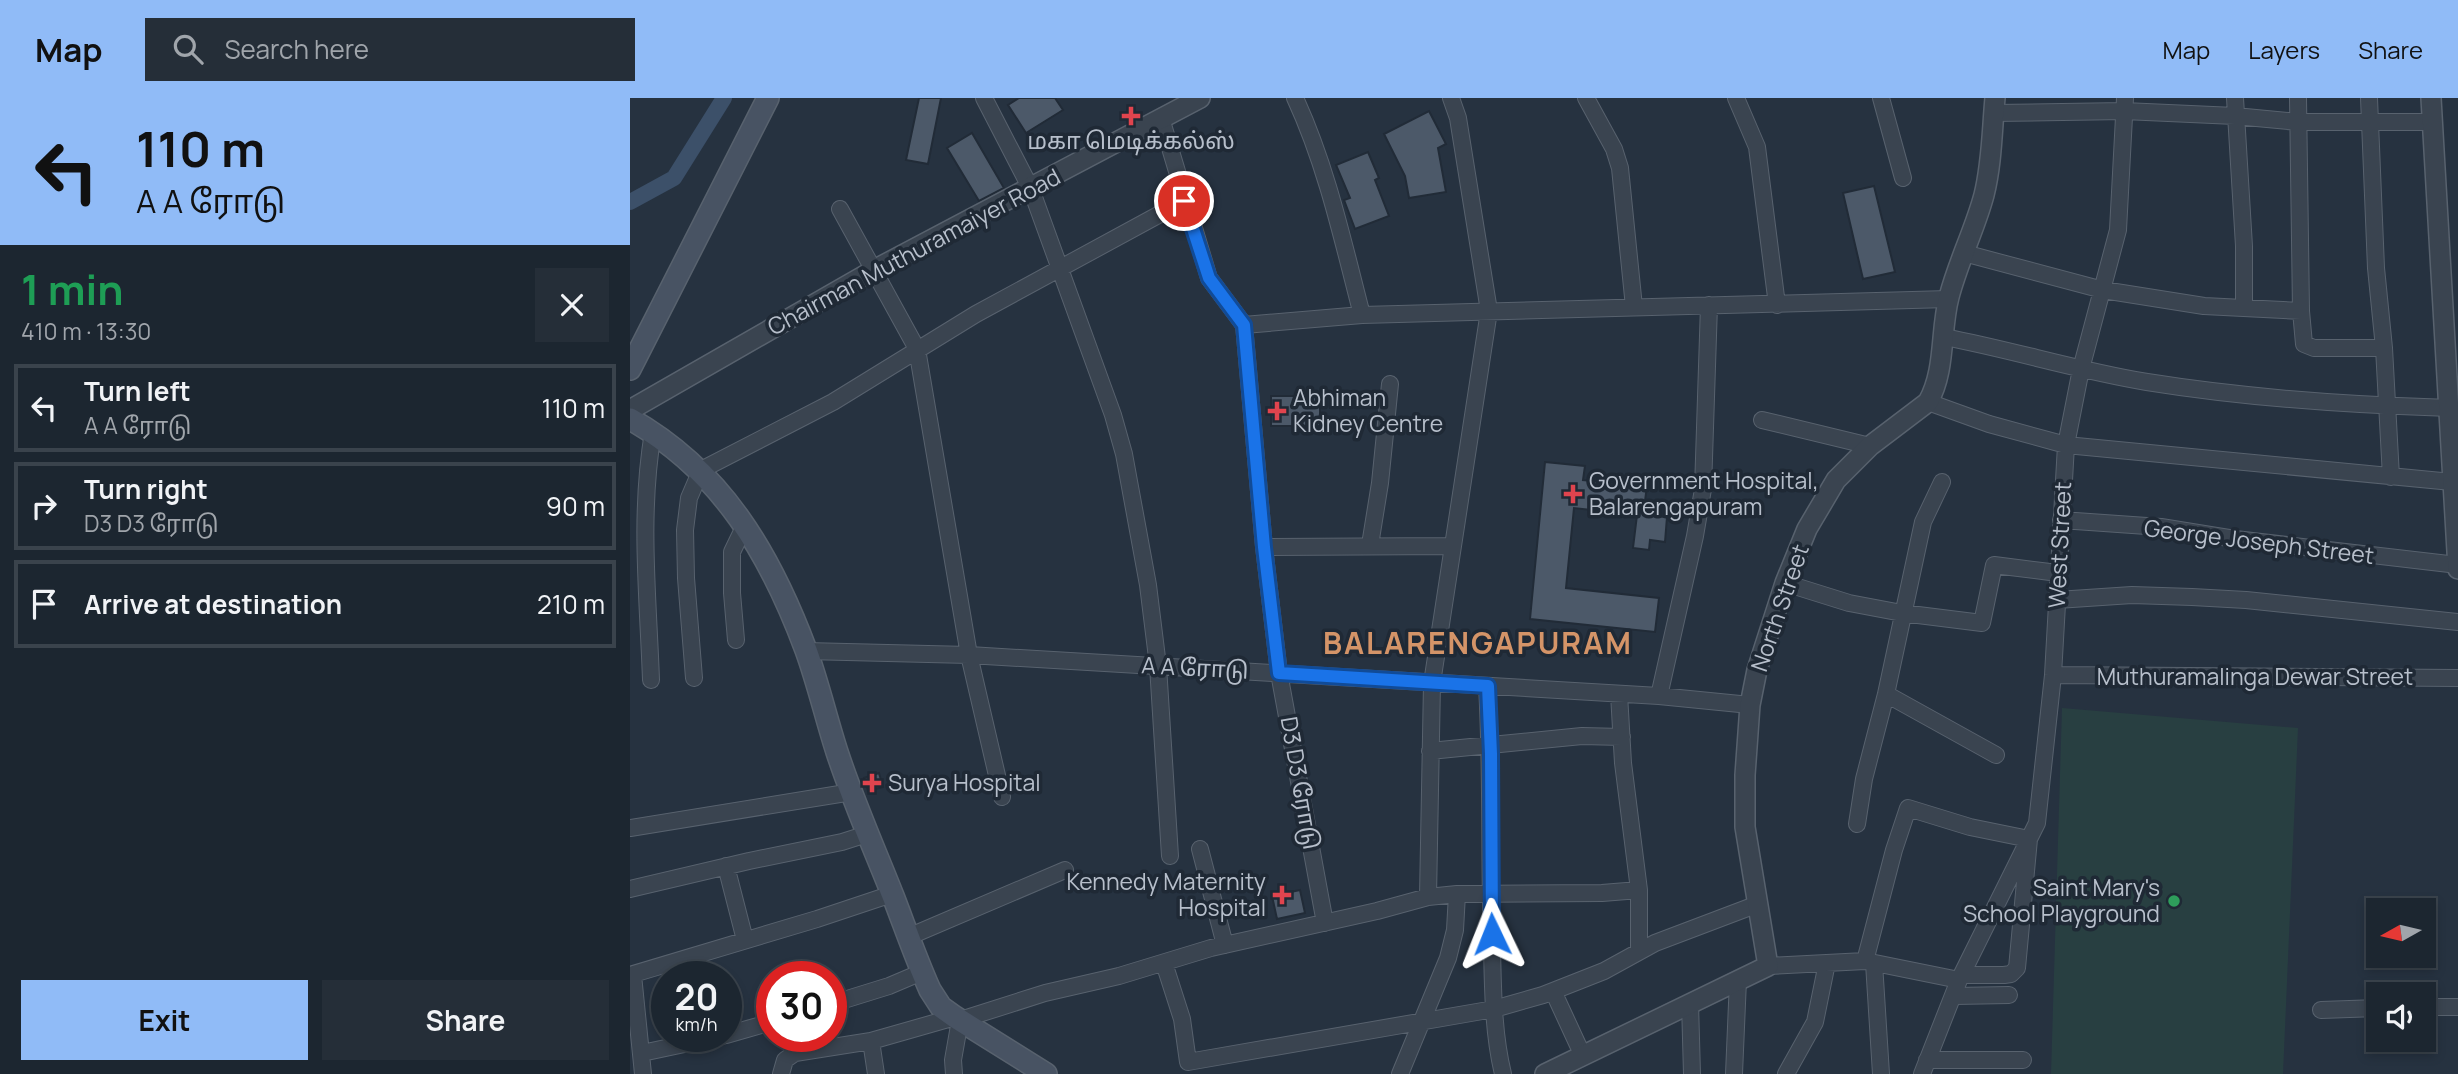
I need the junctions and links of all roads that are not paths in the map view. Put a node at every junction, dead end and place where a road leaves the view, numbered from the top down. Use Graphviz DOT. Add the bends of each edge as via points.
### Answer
graph roads {
  1 [pos="768,98"];
  2 [pos="984,98"];
  3 [pos="1200,98"];
  4 [pos="1295,98"];
  5 [pos="1451,98"];
  6 [pos="1586,98"];
  7 [pos="1736,98"];
  8 [pos="1881,98"];
  9 [pos="2235,98"];
  10 [pos="2298,98"];
  11 [pos="2369,98"];
  12 [pos="2431,98"];
  13 [pos="2125,104"];
  14 [pos="1994,106"];
  15 [pos="2235,116"];
  16 [pos="1161,118"];
  17 [pos="2298,122"];
  18 [pos="2433,122"];
  19 [pos="2372,123"];
  20 [pos="1903,177"];
  21 [pos="1031,189"];
  22 [pos="1184,201"];
  23 [pos="840,209"];
  24 [pos="1964,253"];
  25 [pos="1059,268"];
  26 [pos="874,270"];
  27 [pos="2103,290"];
  28 [pos="1948,299"];
  29 [pos="1709,305"];
  30 [pos="1777,305"];
  31 [pos="1634,307"];
  32 [pos="2244,308"];
  33 [pos="1489,311"];
  34 [pos="2301,312"];
  35 [pos="1362,315"];
  36 [pos="1244,325"];
  37 [pos="1944,337"];
  38 [pos="2384,348"];
  39 [pos="917,349"];
  40 [pos="630,369"];
  41 [pos="2081,369"];
  42 [pos="1390,384"];
  43 [pos="1928,402"];
  44 [pos="2387,406"];
  45 [pos="2450,408"];
  46 [pos="630,410"];
  47 [pos="630,419"];
  48 [pos="1762,420"];
  49 [pos="653,432"];
  50 [pos="2066,445"];
  51 [pos="1870,446"];
  52 [pos="701,470"];
  53 [pos="2391,477"];
  54 [pos="1942,482"];
  55 [pos="2452,482"];
  56 [pos="2061,520"];
  57 [pos="746,525"];
  58 [pos="637,545"];
  59 [pos="1370,545"];
  60 [pos="1453,546"];
  61 [pos="1264,547"];
  62 [pos="2458,567"];
  63 [pos="2058,573"];
  64 [pos="1785,583"];
  65 [pos="2057,600"];
  66 [pos="1902,613"];
  67 [pos="2458,622"];
  68 [pos="736,640"];
  69 [pos="806,651"];
  70 [pos="969,655"];
  71 [pos="1158,666"];
  72 [pos="1279,673"];
  73 [pos="2053,675"];
  74 [pos="694,678"];
  75 [pos="2458,678"];
  76 [pos="651,680"];
  77 [pos="1432,683"];
  78 [pos="1488,686"];
  79 [pos="1619,694"];
  80 [pos="1886,694"];
  81 [pos="1659,696"];
  82 [pos="1750,705"];
  83 [pos="1622,737"];
  84 [pos="1491,746"];
  85 [pos="1430,751"];
  86 [pos="1996,755"];
  87 [pos="852,792"];
  88 [pos="1002,797"];
  89 [pos="1857,824"];
  90 [pos="630,828"];
  91 [pos="867,834"];
  92 [pos="2029,839"];
  93 [pos="1200,849"];
  94 [pos="1170,856"];
  95 [pos="726,866"];
  96 [pos="1065,870"];
  97 [pos="630,889"];
  98 [pos="1639,890"];
  99 [pos="892,894"];
  100 [pos="1457,894"];
  101 [pos="1490,895"];
  102 [pos="1428,897"];
  103 [pos="1758,904"];
  104 [pos="1325,923"];
  105 [pos="908,937"];
  106 [pos="744,940"];
  107 [pos="1225,945"];
  108 [pos="1639,951"];
  109 [pos="1869,962"];
  110 [pos="1164,963"];
  111 [pos="1827,963"];
  112 [pos="1768,966"];
  113 [pos="922,972"];
  114 [pos="631,975"];
  115 [pos="1738,980"];
  116 [pos="1959,984"];
  117 [pos="1553,991"];
  118 [pos="2009,995"];
  119 [pos="847,999"];
  120 [pos="1690,1003"];
  121 [pos="2436,1007"];
  122 [pos="2458,1007"];
  123 [pos="2366,1008"];
  124 [pos="1494,1009"];
  125 [pos="2321,1010"];
  126 [pos="958,1018"];
  127 [pos="1422,1022"];
  128 [pos="871,1041"];
  129 [pos="651,1051"];
  130 [pos="642,1053"];
  131 [pos="1583,1056"];
  132 [pos="2023,1060"];
  133 [pos="1925,1067"];
  134 [pos="1190,1068"];
  135 [pos="643,1074"];
  136 [pos="781,1074"];
  137 [pos="876,1074"];
  138 [pos="954,1074"];
  139 [pos="1046,1074"];
  140 [pos="1400,1074"];
  141 [pos="1503,1074"];
  142 [pos="1545,1074"];
  143 [pos="1692,1074"];
  144 [pos="1734,1074"];
  145 [pos="1786,1074"];
  146 [pos="1881,1074"];
  1 -- 40 [label="main road"];
  2 -- 21 [label="street"];
  3 -- 16 [label="street, Chairman Muthuramaiyer Road"];
  4 -- 35 [label="street" via="1319,156"];
  5 -- 33 [label="street"];
  6 -- 31 [label="street" via="1620,169"];
  7 -- 30 [label="street" via="1757,147"];
  8 -- 20 [label="street"];
  9 -- 15 [label="street"];
  10 -- 17 [label="street"];
  11 -- 19 [label="street"];
  12 -- 18 [label="street"];
  13 -- 14 [label="street"];
  13 -- 15 [label="street"];
  13 -- 27 [label="street, West Street" via="2118,230"];
  14 -- 24 [label="street" via="1984,196"];
  15 -- 17 [label="street"];
  15 -- 32 [label="street"];
  16 -- 21 [label="street, Chairman Muthuramaiyer Road"];
  16 -- 22 [label="street"];
  17 -- 19 [label="street"];
  17 -- 34 [label="street"];
  18 -- 19 [label="street"];
  18 -- 45 [label="street"];
  19 -- 38 [label="street" via="2376,268"];
  21 -- 25 [label="street"];
  21 -- 26 [label="street, Chairman Muthuramaiyer Road"];
  22 -- 25 [label="street"];
  22 -- 36 [label="street" via="1209,278"];
  23 -- 26 [label="street"];
  24 -- 27 [label="street"];
  24 -- 28 [label="street"];
  25 -- 39 [label="street"];
  25 -- 71 [label="street" via="1124,454"];
  26 -- 39 [label="street"];
  26 -- 46 [label="street, Chairman Muthuramaiyer Road"];
  27 -- 32 [label="street"];
  27 -- 41 [label="street, West Street"];
  28 -- 30 [label="street"];
  28 -- 37 [label="street"];
  29 -- 30 [label="street"];
  29 -- 31 [label="street"];
  29 -- 81 [label="street" via="1703,489"];
  31 -- 33 [label="street"];
  32 -- 34 [label="street"];
  33 -- 35 [label="street"];
  33 -- 60 [label="street"];
  34 -- 38 [label="street" via="2302,339 2307,347"];
  35 -- 36 [label="street"];
  36 -- 61 [label="street, D3 D3 ரோடு"];
  37 -- 41 [label="street"];
  37 -- 43 [label="street"];
  38 -- 44 [label="street"];
  39 -- 52 [label="street" via="833,402"];
  39 -- 70 [label="street"];
  41 -- 44 [label="street" via="2186,388"];
  41 -- 50 [label="street, West Street"];
  42 -- 59 [label="street"];
  43 -- 50 [label="street"];
  43 -- 51 [label="street, North Street"];
  44 -- 45 [label="street"];
  44 -- 53 [label="street"];
  45 -- 55 [label="street"];
  47 -- 49 [label="main road"];
  48 -- 51 [label="street"];
  49 -- 52 [label="main road"];
  49 -- 58 [label="street"];
  50 -- 53 [label="street"];
  50 -- 56 [label="street, West Street"];
  51 -- 64 [label="street, North Street" via="1836,480 1807,529"];
  52 -- 57 [label="main road"];
  52 -- 74 [label="street" via="689,498 685,530"];
  53 -- 55 [label="street"];
  54 -- 66 [label="street" via="1923,522"];
  55 -- 62 [label="street"];
  56 -- 62 [label="street, George Joseph Street" via="2161,527"];
  56 -- 63 [label="street, West Street"];
  57 -- 68 [label="street" via="732,552"];
  57 -- 69 [label="main road"];
  58 -- 76 [label="street" via="650,612"];
  59 -- 60 [label="street"];
  59 -- 61 [label="street"];
  60 -- 77 [label="street"];
  61 -- 72 [label="street, D3 D3 ரோடு"];
  63 -- 65 [label="street, West Street"];
  63 -- 66 [label="street" via="1994,565 1982,623"];
  64 -- 66 [label="street"];
  64 -- 82 [label="street, North Street"];
  65 -- 67 [label="street" via="2192,597"];
  65 -- 73 [label="street, West Street"];
  66 -- 80 [label="street"];
  69 -- 70 [label="street, A A ரோடு"];
  69 -- 87 [label="main road"];
  70 -- 71 [label="street, A A ரோடு"];
  70 -- 88 [label="street"];
  71 -- 72 [label="street, A A ரோடு"];
  71 -- 94 [label="street"];
  72 -- 77 [label="street, A A ரோடு"];
  72 -- 104 [label="street, D3 D3 ரோடு"];
  73 -- 75 [label="street, Muthuramalinga Dewar Street"];
  73 -- 92 [label="street, West Street" via="2037,823"];
  77 -- 78 [label="street, A A ரோடு"];
  77 -- 85 [label="street"];
  78 -- 79 [label="street, A A ரோடு"];
  78 -- 84 [label="street"];
  79 -- 81 [label="street, A A ரோடு"];
  79 -- 83 [label="street"];
  80 -- 86 [label="street"];
  80 -- 89 [label="street"];
  81 -- 82 [label="street, A A ரோடு"];
  82 -- 103 [label="street, North Street" via="1745,827"];
  83 -- 84 [label="street" via="1582,736"];
  83 -- 98 [label="street"];
  84 -- 85 [label="street"];
  84 -- 101 [label="street"];
  85 -- 102 [label="street"];
  87 -- 90 [label="street"];
  87 -- 91 [label="main road"];
  91 -- 95 [label="street"];
  91 -- 99 [label="main road"];
  92 -- 109 [label="street" via="1908,808"];
  92 -- 116 [label="street, West Street"];
  92 -- 116 [label="street" via="2017,968 2011,974"];
  93 -- 107 [label="street"];
  95 -- 97 [label="street"];
  95 -- 106 [label="street"];
  96 -- 105 [label="street"];
  98 -- 101 [label="street"];
  98 -- 108 [label="street"];
  99 -- 105 [label="main road"];
  99 -- 106 [label="street"];
  100 -- 101 [label="street"];
  100 -- 102 [label="street"];
  100 -- 127 [label="street" via="1448,958"];
  101 -- 124 [label="street"];
  102 -- 104 [label="street"];
  103 -- 108 [label="street"];
  103 -- 112 [label="street, North Street"];
  104 -- 107 [label="street"];
  105 -- 113 [label="main road"];
  106 -- 114 [label="street"];
  107 -- 110 [label="street"];
  108 -- 117 [label="street"];
  109 -- 111 [label="street"];
  109 -- 116 [label="street"];
  109 -- 146 [label="street"];
  110 -- 126 [label="street"];
  110 -- 134 [label="street" via="1182,1019"];
  111 -- 112 [label="street"];
  111 -- 145 [label="street" via="1815,1022"];
  112 -- 115 [label="street"];
  113 -- 119 [label="street"];
  113 -- 126 [label="main road" via="941,1006"];
  114 -- 130 [label="street"];
  115 -- 120 [label="street"];
  115 -- 144 [label="street"];
  116 -- 118 [label="street"];
  116 -- 133 [label="street, West Street"];
  117 -- 124 [label="street"];
  117 -- 131 [label="street"];
  120 -- 131 [label="street"];
  120 -- 143 [label="street"];
  121 -- 122 [label="street"];
  123 -- 125 [label="street"];
  124 -- 127 [label="street"];
  124 -- 141 [label="street"];
  126 -- 128 [label="street"];
  126 -- 138 [label="street"];
  126 -- 139 [label="main road"];
  127 -- 134 [label="street"];
  127 -- 140 [label="street"];
  128 -- 136 [label="street" via="795,1054 785,1060"];
  128 -- 137 [label="street"];
  129 -- 130 [label="street"];
  130 -- 135 [label="street"];
  131 -- 142 [label="street"];
  132 -- 133 [label="street"];
}
